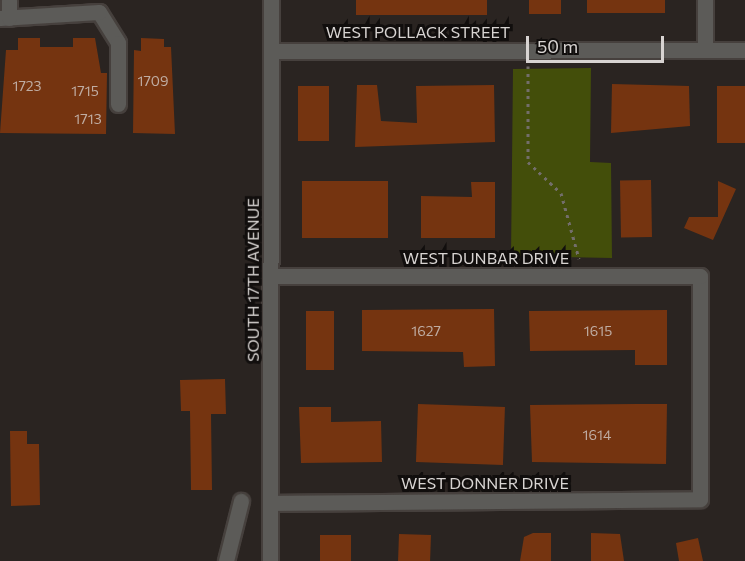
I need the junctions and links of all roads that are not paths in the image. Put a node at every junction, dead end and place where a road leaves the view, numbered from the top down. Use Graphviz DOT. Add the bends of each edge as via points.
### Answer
graph roads {
  1 [pos="9,0"];
  2 [pos="271,0"];
  3 [pos="705,0"];
  4 [pos="102,6"];
  5 [pos="4,18"];
  6 [pos="705,50"];
  7 [pos="745,50"];
  8 [pos="272,51"];
  9 [pos="118,104"];
  10 [pos="272,276"];
  11 [pos="700,499"];
  12 [pos="242,501"];
  13 [pos="270,503"];
  14 [pos="226,561"];
  15 [pos="270,561"];
  1 -- 5 [label="street"];
  2 -- 8 [label="street, SOUTH 17TH AVENUE"];
  3 -- 6 [label="street"];
  4 -- 5 [label="street"];
  4 -- 9 [label="street" via="118,43"];
  6 -- 7 [label="street, WEST POLLACK STREET"];
  6 -- 8 [label="street, WEST POLLACK STREET"];
  8 -- 10 [label="street, SOUTH 17TH AVENUE"];
  10 -- 11 [label="street, WEST DUNBAR DRIVE" via="700,276"];
  10 -- 13 [label="street, SOUTH 17TH AVENUE"];
  11 -- 13 [label="street, WEST DONNER DRIVE"];
  12 -- 14 [label="street"];
  13 -- 15 [label="street, SOUTH 17TH AVENUE"];
}
